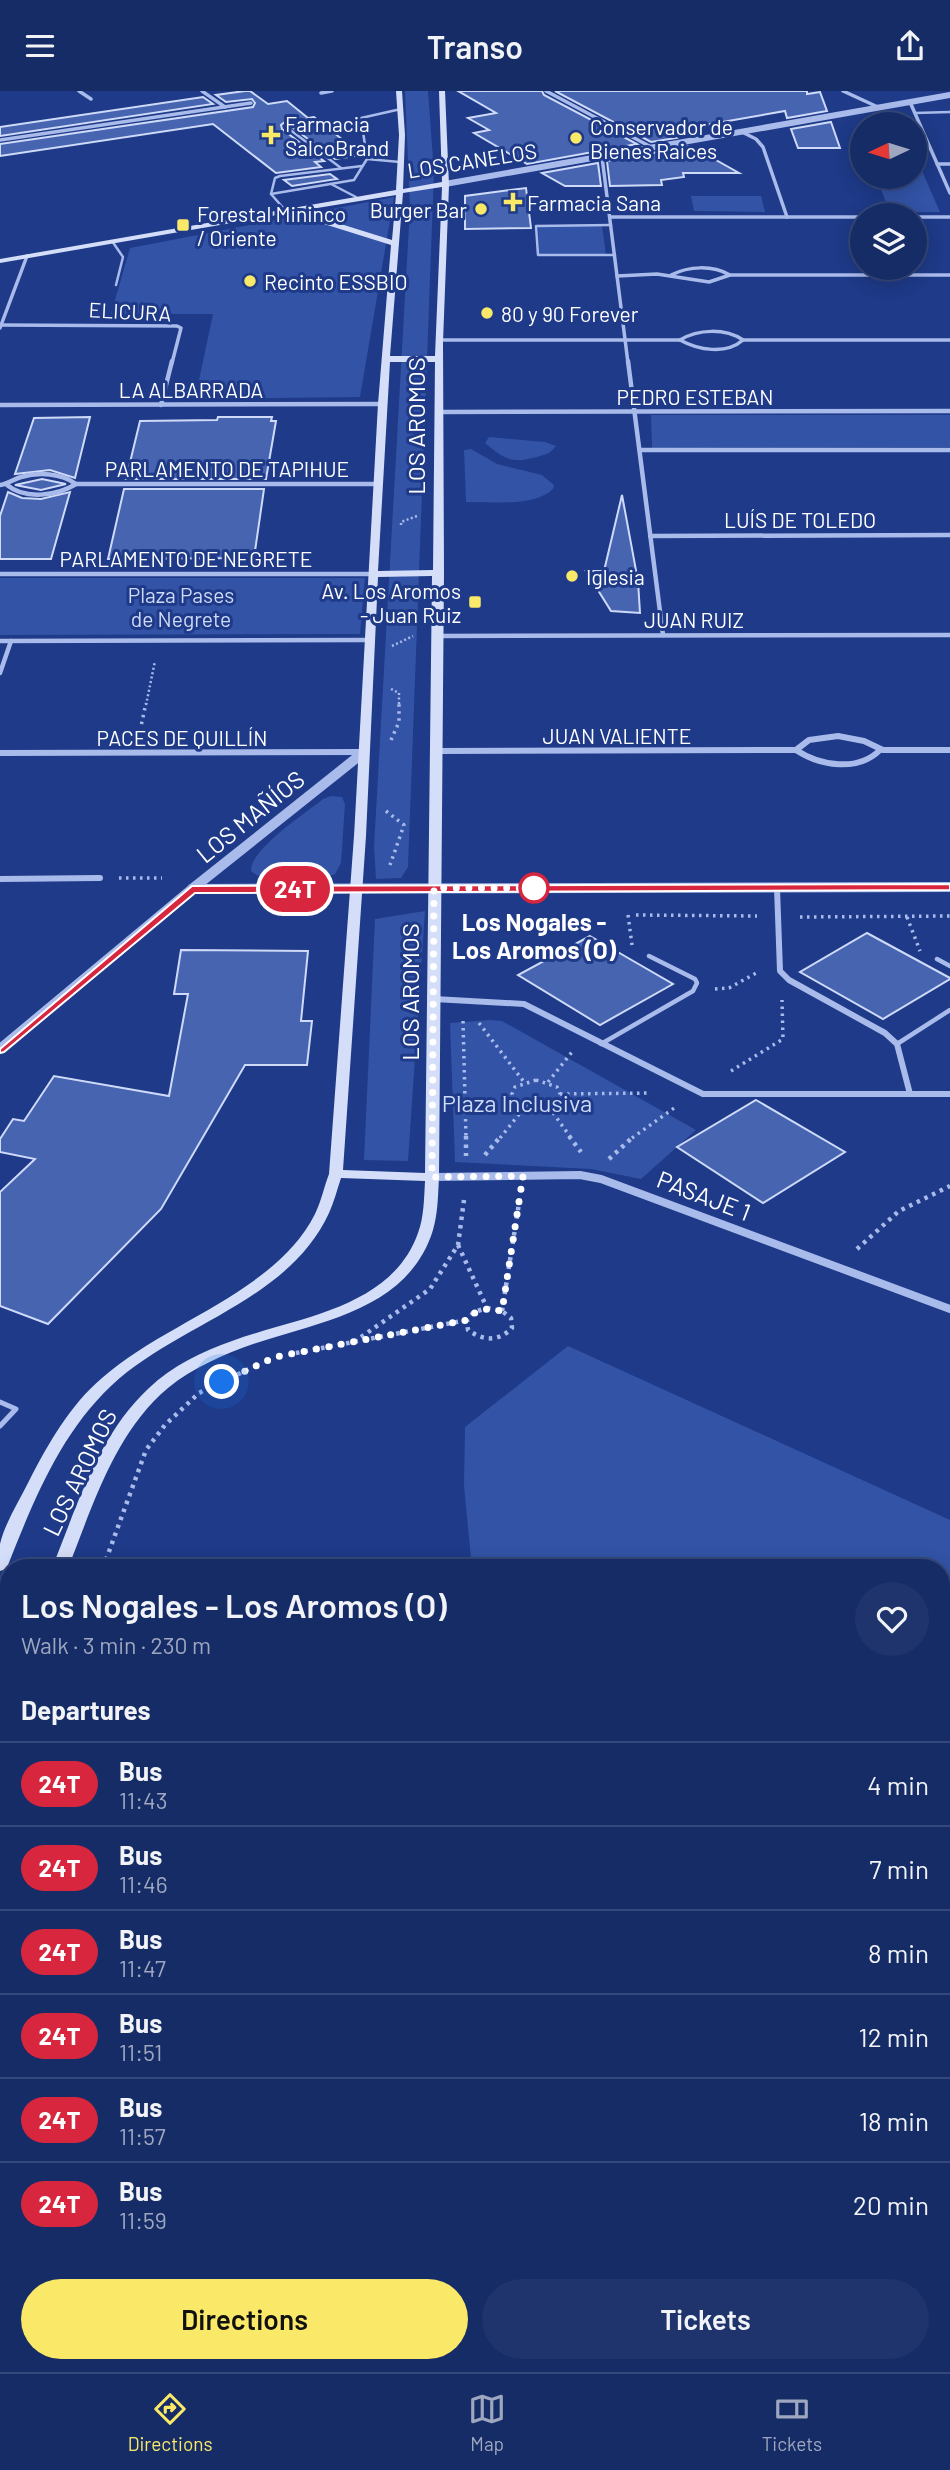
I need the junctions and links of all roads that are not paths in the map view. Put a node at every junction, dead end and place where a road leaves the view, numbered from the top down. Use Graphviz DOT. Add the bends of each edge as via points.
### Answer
graph roads {
  1 [pos="79,91"];
  2 [pos="202,91"];
  3 [pos="332,91"];
  4 [pos="398,91"];
  5 [pos="442,91"];
  6 [pos="546,91"];
  7 [pos="843,91"];
  8 [pos="321,93"];
  9 [pos="950,95"];
  10 [pos="91,99"];
  11 [pos="910,102"];
  12 [pos="251,103"];
  13 [pos="225,107"];
  14 [pos="880,107"];
  15 [pos="401,109"];
  16 [pos="915,112"];
  17 [pos="928,113"];
  18 [pos="950,113"];
  19 [pos="285,126"];
  20 [pos="742,132"];
  21 [pos="0,140"];
  22 [pos="928,143"];
  23 [pos="653,148"];
  24 [pos="603,157"];
  25 [pos="367,159"];
  26 [pos="400,162"];
  27 [pos="937,164"];
  28 [pos="950,164"];
  29 [pos="363,166"];
  30 [pos="341,168"];
  31 [pos="331,184"];
  32 [pos="444,184"];
  33 [pos="400,190"];
  34 [pos="950,193"];
  35 [pos="271,194"];
  36 [pos="356,197"];
  37 [pos="285,210"];
  38 [pos="610,217"];
  39 [pos="787,217"];
  40 [pos="850,217"];
  41 [pos="927,217"];
  42 [pos="950,217"];
  43 [pos="611,225"];
  44 [pos="112,241"];
  45 [pos="396,244"];
  46 [pos="615,255"];
  47 [pos="27,256"];
  48 [pos="0,261"];
  49 [pos="617,275"];
  50 [pos="671,275"];
  51 [pos="730,275"];
  52 [pos="950,275"];
  53 [pos="116,285"];
  54 [pos="1,327"];
  55 [pos="439,340"];
  56 [pos="626,340"];
  57 [pos="680,340"];
  58 [pos="950,340"];
  59 [pos="743,341"];
  60 [pos="386,359"];
  61 [pos="440,359"];
  62 [pos="382,404"];
  63 [pos="0,405"];
  64 [pos="161,405"];
  65 [pos="950,411"];
  66 [pos="440,412"];
  67 [pos="635,412"];
  68 [pos="640,450"];
  69 [pos="950,450"];
  70 [pos="76,484"];
  71 [pos="377,484"];
  72 [pos="3,485"];
  73 [pos="650,535"];
  74 [pos="950,535"];
  75 [pos="372,573"];
  76 [pos="439,573"];
  77 [pos="0,574"];
  78 [pos="663,635"];
  79 [pos="950,635"];
  80 [pos="438,636"];
  81 [pos="369,640"];
  82 [pos="0,641"];
  83 [pos="11,641"];
  84 [pos="0,673"];
  85 [pos="796,750"];
  86 [pos="880,750"];
  87 [pos="950,750"];
  88 [pos="437,751"];
  89 [pos="364,752"];
  90 [pos="0,753"];
  91 [pos="100,878"];
  92 [pos="0,879"];
  93 [pos="778,887"];
  94 [pos="950,887"];
  95 [pos="434,888"];
  96 [pos="192,889"];
  97 [pos="356,889"];
  98 [pos="649,956"];
  99 [pos="937,959"];
  100 [pos="950,966"];
  101 [pos="433,999"];
  102 [pos="950,1010"];
  103 [pos="601,1044"];
  104 [pos="897,1044"];
  105 [pos="0,1049"];
  106 [pos="911,1094"];
  107 [pos="950,1094"];
  108 [pos="336,1174"];
  109 [pos="432,1177"];
  110 [pos="950,1309"];
  111 [pos="0,1402"];
  112 [pos="0,1426"];
  113 [pos="3,1559"];
  114 [pos="64,1559"];
  1 -- 10 [label="street"];
  2 -- 13 [label="street"];
  3 -- 8 [label="street"];
  4 -- 15 [label="main road, LOS AROMOS"];
  5 -- 32 [label="main road, LOS AROMOS"];
  6 -- 23 [label="street"];
  7 -- 14 [label="street"];
  9 -- 11 [label="street, LOS CANELOS"];
  11 -- 14 [label="street, LOS CANELOS"];
  11 -- 16 [label="street"];
  12 -- 13 [label="street"];
  13 -- 21 [label="street"];
  14 -- 20 [label="street, LOS CANELOS"];
  15 -- 25 [label="lane" via="361,118"];
  15 -- 26 [label="main road, LOS AROMOS"];
  17 -- 18 [label="lane"];
  19 -- 30 [label="lane"];
  20 -- 23 [label="street, LOS CANELOS"];
  20 -- 39 [label="street" via="763,146"];
  22 -- 27 [label="street"];
  23 -- 24 [label="street, LOS CANELOS"];
  24 -- 32 [label="street, LOS CANELOS"];
  24 -- 38 [label="street"];
  25 -- 26 [label="lane"];
  25 -- 29 [label="lane"];
  26 -- 33 [label="main road, LOS AROMOS"];
  27 -- 28 [label="street"];
  27 -- 34 [label="street"];
  29 -- 30 [label="lane"];
  29 -- 31 [label="lane" via="354,180"];
  30 -- 35 [label="lane" via="280,176 275,178"];
  31 -- 35 [label="lane"];
  31 -- 36 [label="lane"];
  32 -- 33 [label="main road, LOS CANELOS"];
  32 -- 55 [label="main road, LOS AROMOS"];
  33 -- 36 [label="main road, LOS CANELOS"];
  33 -- 45 [label="main road, LOS AROMOS"];
  35 -- 37 [label="lane"];
  36 -- 37 [label="main road, LOS CANELOS"];
  37 -- 44 [label="main road, LOS CANELOS"];
  37 -- 45 [label="main road"];
  38 -- 39 [label="street"];
  38 -- 43 [label="street"];
  39 -- 40 [label="street"];
  41 -- 42 [label="street"];
  43 -- 46 [label="street"];
  43 -- 46 [label="lane" via="536,226 538,255"];
  44 -- 47 [label="main road, LOS CANELOS"];
  44 -- 53 [label="lane" via="123,257"];
  45 -- 60 [label="main road, LOS AROMOS"];
  46 -- 49 [label="street"];
  47 -- 48 [label="main road, LOS CANELOS"];
  47 -- 54 [label="street"];
  49 -- 50 [label="street"];
  49 -- 56 [label="street"];
  50 -- 51 [label="street" via="688,281 720,280"];
  50 -- 51 [label="street" via="712,269"];
  51 -- 52 [label="street"];
  54 -- 64 [label="street, ELICURA" via="177,326"];
  55 -- 56 [label="street"];
  55 -- 61 [label="main road, LOS AROMOS"];
  56 -- 57 [label="street"];
  56 -- 67 [label="street"];
  57 -- 59 [label="street" via="692,334 725,334"];
  57 -- 59 [label="street" via="702,348 735,347"];
  58 -- 59 [label="street"];
  60 -- 61 [label="main road"];
  60 -- 62 [label="main road, LOS AROMOS"];
  61 -- 66 [label="main road, LOS AROMOS"];
  62 -- 64 [label="street, LA ALBARRADA"];
  62 -- 71 [label="main road, LOS AROMOS"];
  63 -- 64 [label="street, LA ALBARRADA"];
  65 -- 67 [label="street, PEDRO ESTEBAN"];
  66 -- 67 [label="street, PEDRO ESTEBAN"];
  66 -- 76 [label="main road, LOS AROMOS"];
  67 -- 68 [label="street"];
  68 -- 69 [label="street"];
  68 -- 73 [label="street"];
  70 -- 71 [label="street, PARLAMENTO DE TAPIHUE"];
  70 -- 72 [label="street, PARLAMENTO DE TAPIHUE" via="45,475 17,478"];
  70 -- 72 [label="street, PARLAMENTO DE TAPIHUE" via="41,493 16,492"];
  71 -- 75 [label="main road, LOS AROMOS"];
  73 -- 74 [label="street, LUÍS DE TOLEDO"];
  73 -- 78 [label="street"];
  75 -- 76 [label="main road"];
  75 -- 77 [label="street, PARLAMENTO DE NEGRETE"];
  75 -- 81 [label="main road, LOS AROMOS"];
  76 -- 80 [label="main road, LOS AROMOS"];
  78 -- 79 [label="street, JUAN RUIZ"];
  78 -- 80 [label="street, JUAN RUIZ"];
  80 -- 88 [label="main road, LOS AROMOS"];
  81 -- 83 [label="street"];
  81 -- 89 [label="main road, LOS AROMOS"];
  82 -- 83 [label="street"];
  83 -- 84 [label="street"];
  85 -- 86 [label="street, JUAN VALIENTE" via="817,761 851,763 871,758"];
  85 -- 86 [label="street, JUAN VALIENTE" via="805,741 834,737 865,741"];
  85 -- 88 [label="street, JUAN VALIENTE"];
  86 -- 87 [label="street, JUAN VALIENTE"];
  88 -- 95 [label="main road, LOS AROMOS"];
  89 -- 90 [label="street, PACES DE QUILLÍN"];
  89 -- 96 [label="street, LOS MAÑÍOS"];
  89 -- 97 [label="main road, LOS AROMOS"];
  91 -- 92 [label="street"];
  93 -- 94 [label="street"];
  93 -- 95 [label="street"];
  93 -- 104 [label="street" via="779,967 785,976"];
  95 -- 97 [label="street"];
  95 -- 101 [label="main road, LOS AROMOS"];
  96 -- 97 [label="street"];
  96 -- 105 [label="street, LOS MAÑÍOS"];
  97 -- 108 [label="main road, LOS AROMOS"];
  98 -- 103 [label="lane" via="695,979 693,991"];
  99 -- 100 [label="lane"];
  101 -- 103 [label="street" via="524,1005"];
  101 -- 109 [label="main road, LOS AROMOS"];
  102 -- 104 [label="lane"];
  103 -- 106 [label="street" via="715,1096"];
  104 -- 106 [label="street"];
  106 -- 107 [label="street"];
  108 -- 109 [label="main road"];
  108 -- 113 [label="main road, LOS AROMOS" via="312,1234 283,1265 225,1307 141,1355 74,1416"];
  109 -- 110 [label="street, PASAJE 1" via="601,1178"];
  109 -- 114 [label="main road, LOS AROMOS" via="423,1238 388,1285 343,1313 199,1361 140,1406 102,1470"];
  111 -- 112 [label="lane" via="16,1409"];
}
